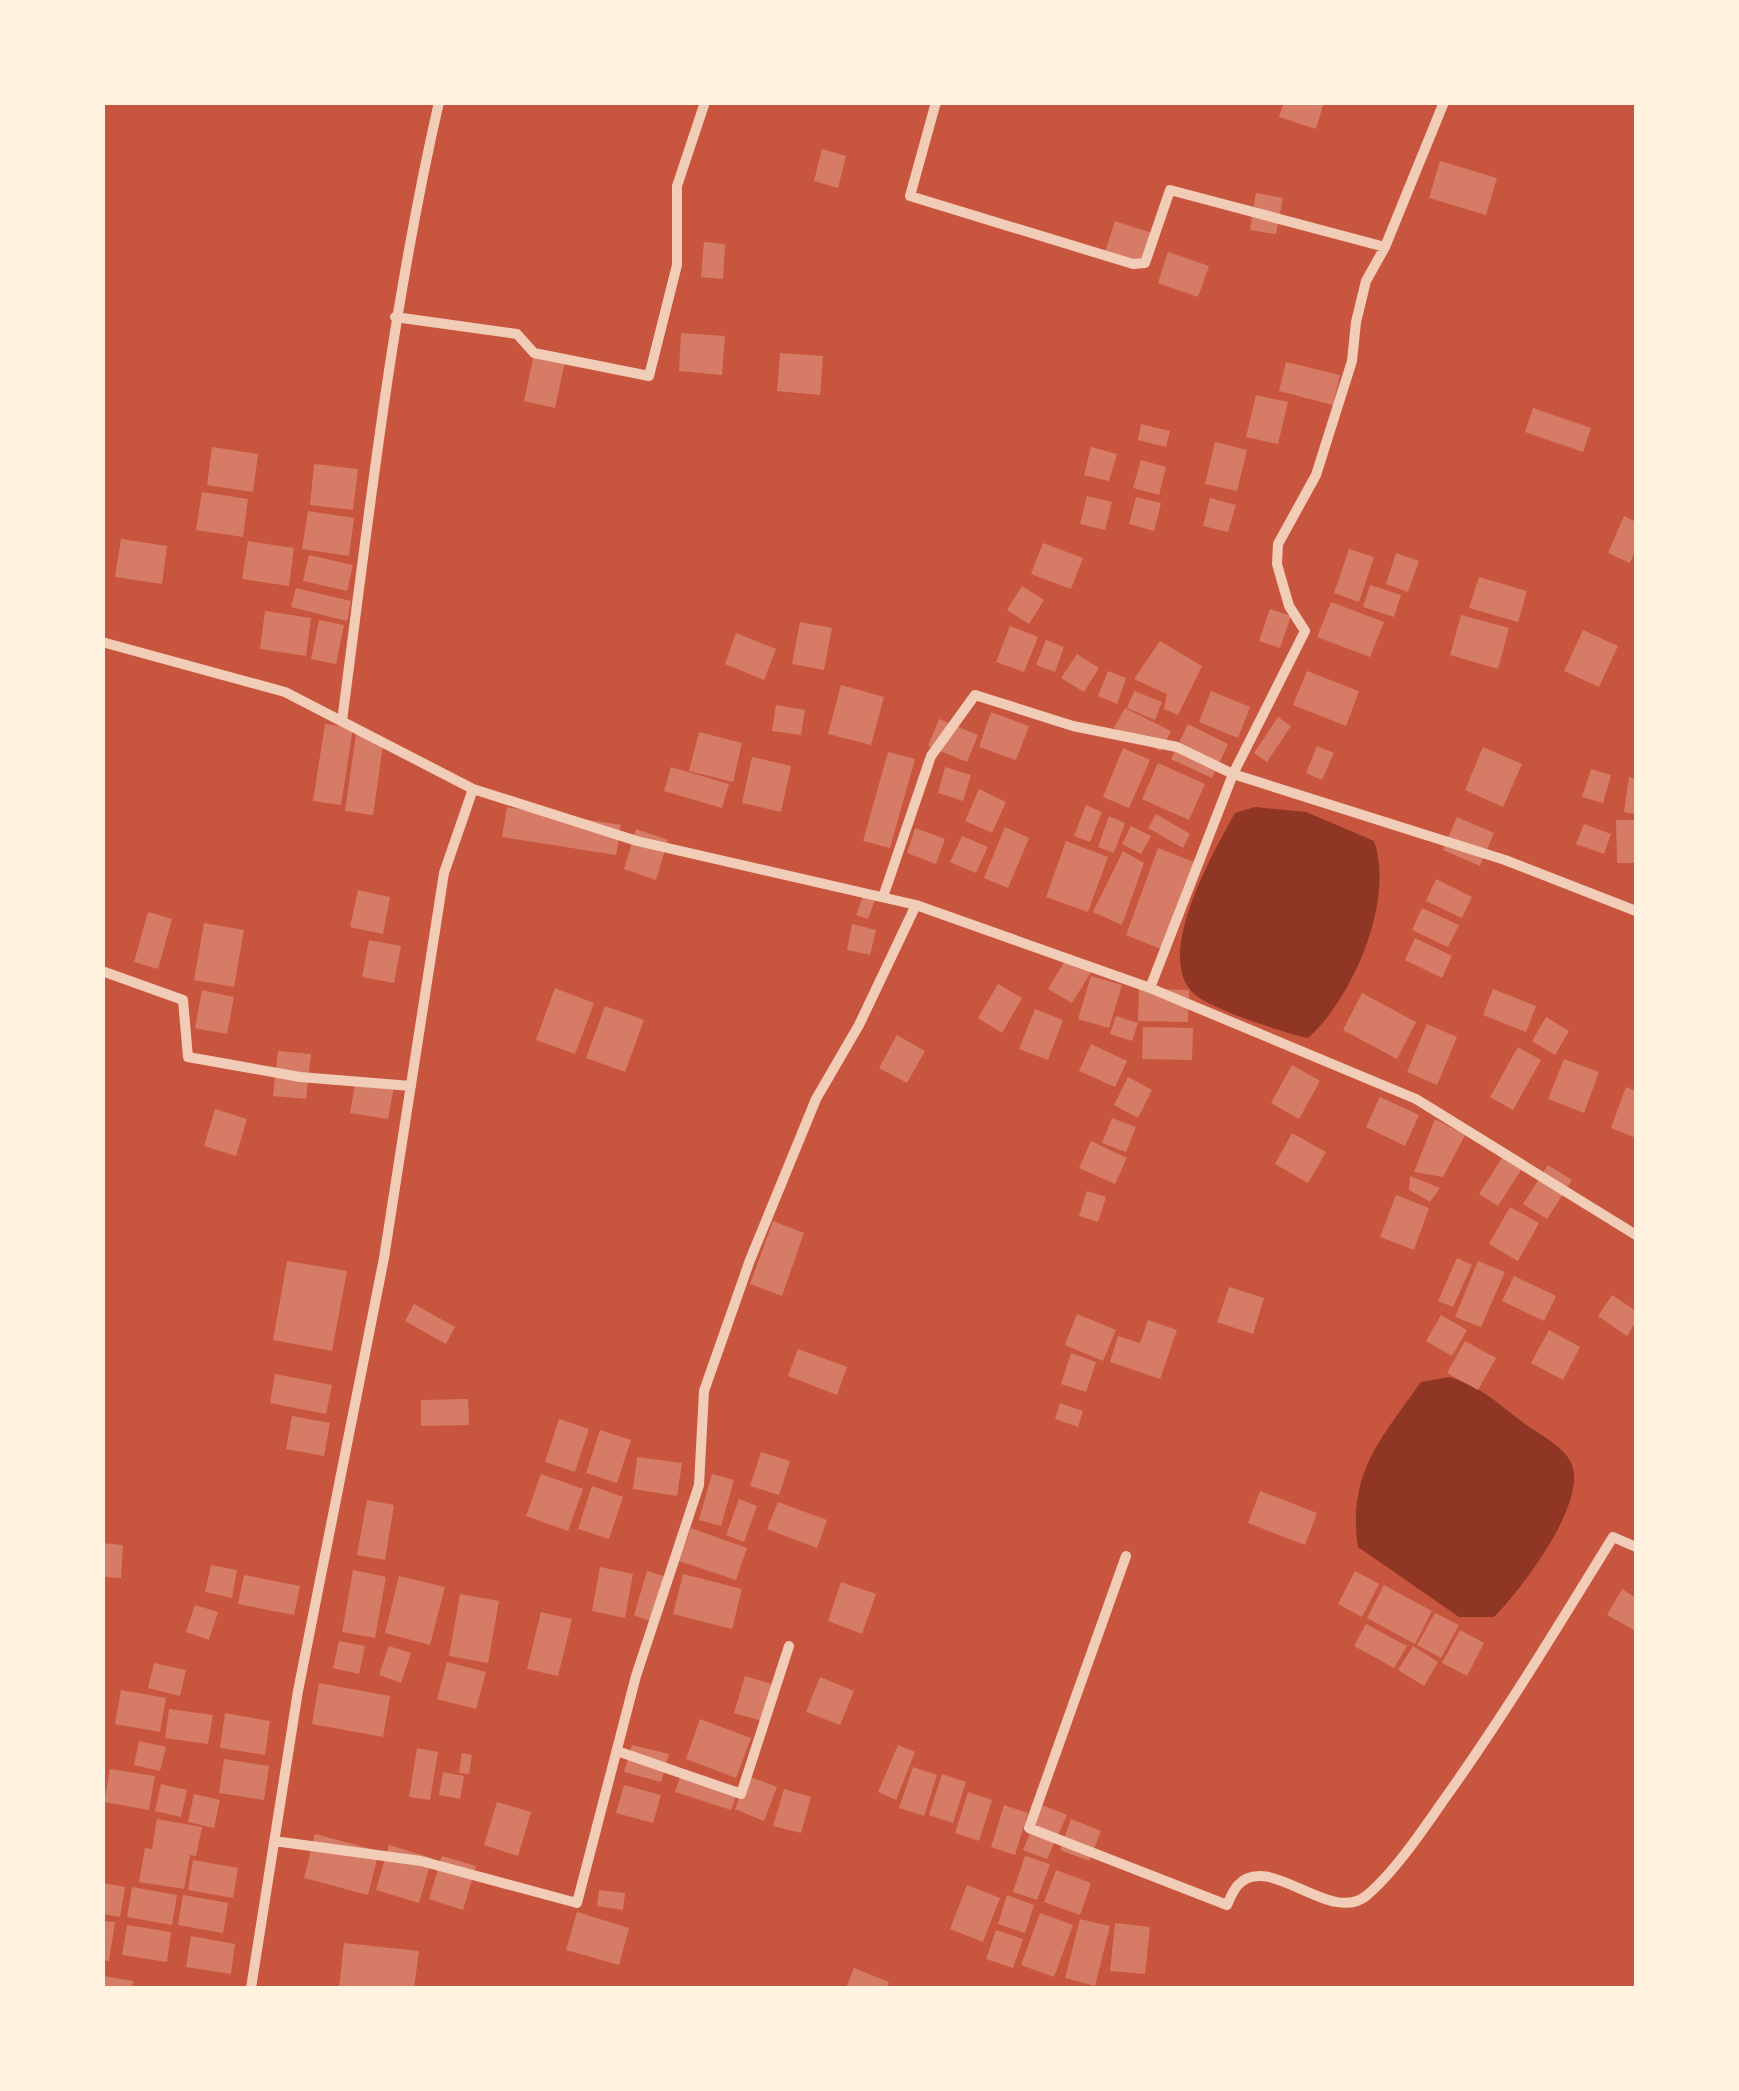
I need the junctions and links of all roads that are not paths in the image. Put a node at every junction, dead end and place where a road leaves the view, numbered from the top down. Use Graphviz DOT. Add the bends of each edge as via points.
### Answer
graph roads {
  1 [pos="439,102"];
  2 [pos="704,102"];
  3 [pos="936,102"];
  4 [pos="1444,102"];
  5 [pos="1386,247"];
  6 [pos="394,317"];
  7 [pos="102,642"];
  8 [pos="342,721"];
  9 [pos="1233,774"];
  10 [pos="473,789"];
  11 [pos="883,897"];
  12 [pos="916,904"];
  13 [pos="1636,911"];
  14 [pos="102,971"];
  15 [pos="1150,988"];
  16 [pos="411,1086"];
  17 [pos="1636,1235"];
  18 [pos="1636,1547"];
  19 [pos="1126,1556"];
  20 [pos="789,1646"];
  21 [pos="617,1752"];
  22 [pos="274,1841"];
  23 [pos="251,1988"];
  1 -- 6 [label="street"];
  2 -- 6 [label="street" via="677,186 677,265 649,376 534,353 518,334"];
  3 -- 5 [label="street" via="910,196 1133,264 1145,263 1170,190"];
  4 -- 5 [label="street"];
  5 -- 9 [label="street" via="1366,282 1352,361 1316,475 1278,544 1276,564 1289,606 1305,631"];
  6 -- 8 [label="street"];
  7 -- 8 [label="street" via="285,692"];
  8 -- 10 [label="street"];
  9 -- 11 [label="street" via="1178,747 1073,726 975,695 930,756"];
  9 -- 13 [label="street" via="1505,860"];
  9 -- 15 [label="street"];
  10 -- 11 [label="street" via="637,840"];
  10 -- 16 [label="street" via="444,873"];
  11 -- 12 [label="street"];
  12 -- 15 [label="street"];
  12 -- 21 [label="street" via="816,1100 750,1260 704,1391 699,1485"];
  14 -- 16 [label="street" via="183,1000 188,1056 300,1077"];
  15 -- 17 [label="street" via="1416,1099"];
  16 -- 22 [label="street"];
  18 -- 19 [label="street" via="1613,1537 1418,1837 1364,1898 1340,1904 1256,1875 1239,1883 1227,1905 1029,1828"];
  20 -- 21 [label="street" via="741,1794"];
  21 -- 22 [label="street" via="578,1903 420,1861"];
  22 -- 23 [label="street"];
}
